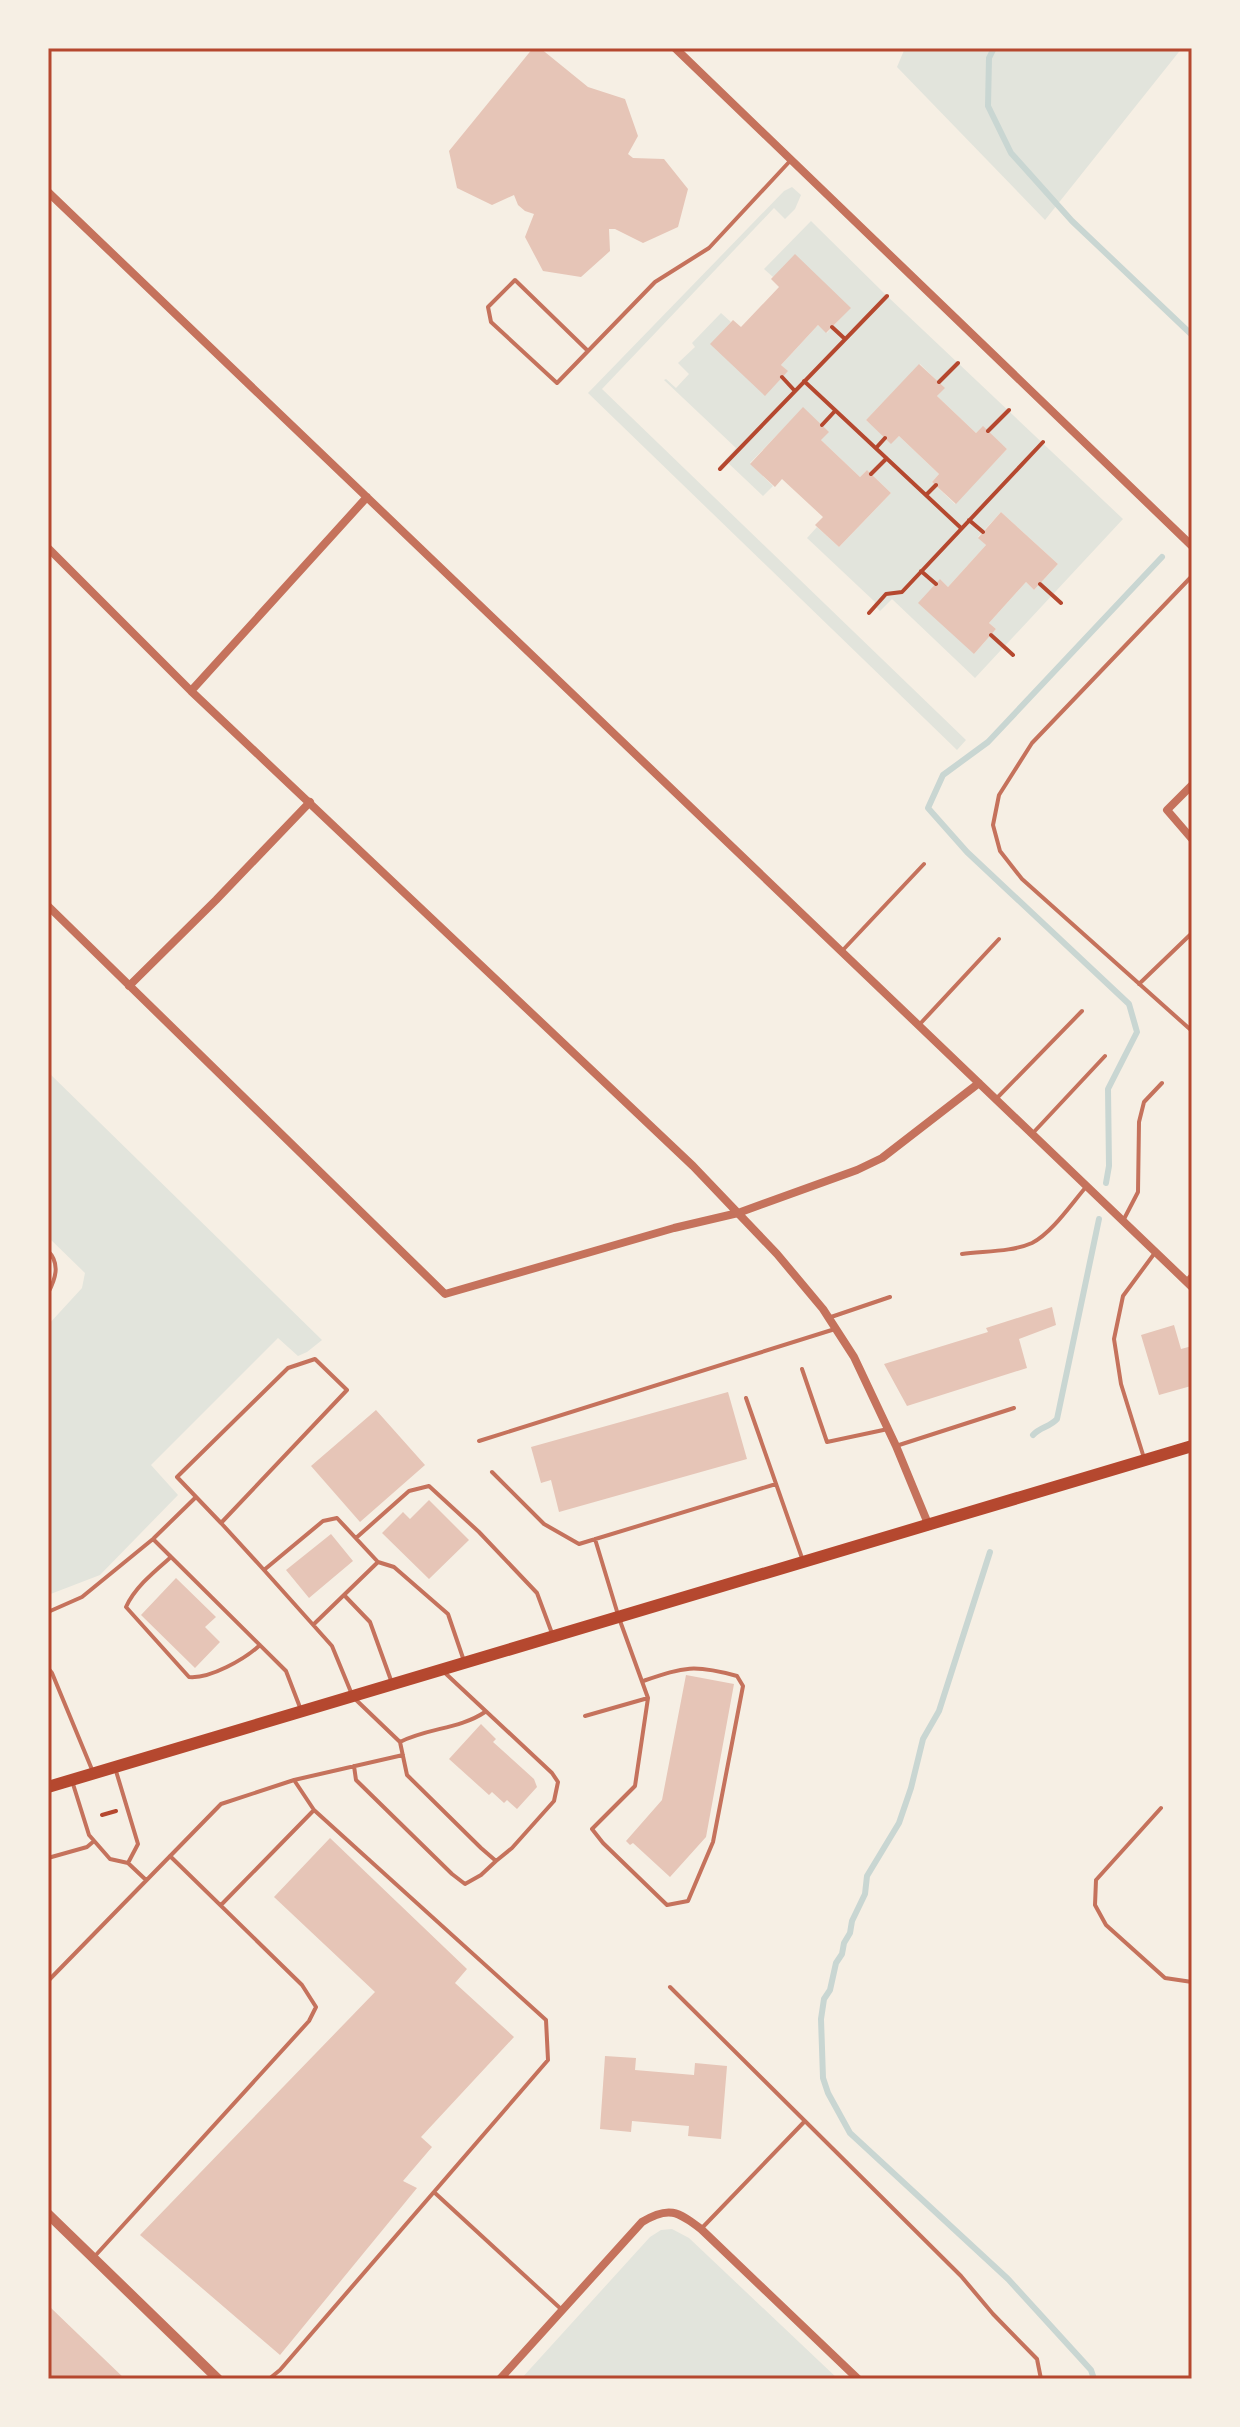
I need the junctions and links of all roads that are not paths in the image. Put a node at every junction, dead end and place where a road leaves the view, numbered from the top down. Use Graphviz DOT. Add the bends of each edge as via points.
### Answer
graph roads {
  1 [pos="675,48"];
  2 [pos="791,160"];
  3 [pos="48,192"];
  4 [pos="588,351"];
  5 [pos="367,497"];
  6 [pos="1192,546"];
  7 [pos="48,548"];
  8 [pos="1192,576"];
  9 [pos="191,691"];
  10 [pos="1192,785"];
  11 [pos="310,802"];
  12 [pos="1192,839"];
  13 [pos="924,864"];
  14 [pos="48,906"];
  15 [pos="1192,933"];
  16 [pos="999,939"];
  17 [pos="842,951"];
  18 [pos="1139,985"];
  19 [pos="129,986"];
  20 [pos="1082,1011"];
  21 [pos="919,1025"];
  22 [pos="1192,1031"];
  23 [pos="1105,1056"];
  24 [pos="979,1083"];
  25 [pos="1162,1083"];
  26 [pos="996,1099"];
  27 [pos="1032,1134"];
  28 [pos="1087,1186"];
  29 [pos="738,1213"];
  30 [pos="1123,1221"];
  31 [pos="48,1251"];
  32 [pos="1155,1252"];
  33 [pos="962,1254"];
  34 [pos="1190,1281"];
  35 [pos="48,1293"];
  36 [pos="890,1297"];
  37 [pos="829,1318"];
  38 [pos="835,1329"];
  39 [pos="802,1369"];
  40 [pos="746,1398"];
  41 [pos="1014,1408"];
  42 [pos="888,1429"];
  43 [pos="479,1441"];
  44 [pos="896,1446"];
  45 [pos="1192,1446"];
  46 [pos="1145,1460"];
  47 [pos="492,1472"];
  48 [pos="776,1484"];
  49 [pos="195,1498"];
  50 [pos="221,1523"];
  51 [pos="929,1526"];
  52 [pos="356,1538"];
  53 [pos="153,1539"];
  54 [pos="595,1539"];
  55 [pos="171,1557"];
  56 [pos="378,1562"];
  57 [pos="803,1563"];
  58 [pos="264,1570"];
  59 [pos="345,1596"];
  60 [pos="48,1612"];
  61 [pos="619,1618"];
  62 [pos="313,1624"];
  63 [pos="553,1637"];
  64 [pos="260,1645"];
  65 [pos="465,1663"];
  66 [pos="48,1668"];
  67 [pos="442,1670"];
  68 [pos="643,1681"];
  69 [pos="392,1685"];
  70 [pos="353,1697"];
  71 [pos="648,1698"];
  72 [pos="301,1712"];
  73 [pos="485,1712"];
  74 [pos="585,1716"];
  75 [pos="400,1742"];
  76 [pos="403,1755"];
  77 [pos="354,1766"];
  78 [pos="115,1767"];
  79 [pos="94,1774"];
  80 [pos="72,1780"];
  81 [pos="294,1780"];
  82 [pos="48,1787"];
  83 [pos="1161,1808"];
  84 [pos="314,1810"];
  85 [pos="94,1841"];
  86 [pos="170,1856"];
  87 [pos="48,1858"];
  88 [pos="496,1861"];
  89 [pos="128,1863"];
  90 [pos="146,1880"];
  91 [pos="221,1905"];
  92 [pos="49,1979"];
  93 [pos="1192,1982"];
  94 [pos="670,1987"];
  95 [pos="805,2121"];
  96 [pos="434,2192"];
  97 [pos="48,2214"];
  98 [pos="701,2229"];
  99 [pos="94,2258"];
  100 [pos="562,2311"];
  101 [pos="218,2379"];
  102 [pos="269,2379"];
  103 [pos="500,2379"];
  104 [pos="858,2379"];
  105 [pos="1041,2379"];
  1 -- 2 [label="street"];
  2 -- 4 [label="lane" via="709,248 655,282"];
  2 -- 6 [label="street"];
  3 -- 5 [label="street"];
  4 -- 4 [label="lane" via="515,280 488,307 491,322 557,383"];
  5 -- 9 [label="street"];
  5 -- 17 [label="street"];
  7 -- 9 [label="street"];
  8 -- 18 [label="lane" via="1032,743 999,795 993,825 1000,851 1022,879"];
  9 -- 11 [label="street"];
  10 -- 12 [label="street" via="1167,810"];
  11 -- 19 [label="street"];
  11 -- 29 [label="street"];
  13 -- 17 [label="lane"];
  14 -- 19 [label="street"];
  15 -- 18 [label="lane"];
  16 -- 21 [label="lane"];
  17 -- 21 [label="street"];
  18 -- 22 [label="lane"];
  19 -- 29 [label="street" via="445,1294"];
  20 -- 26 [label="lane"];
  21 -- 24 [label="street"];
  23 -- 27 [label="lane"];
  24 -- 26 [label="street"];
  24 -- 29 [label="street" via="882,1158"];
  25 -- 30 [label="lane" via="1144,1102 1138,1192"];
  26 -- 27 [label="street"];
  27 -- 28 [label="street"];
  28 -- 30 [label="street"];
  28 -- 33 [label="lane" via="1032,1243"];
  29 -- 37 [label="street"];
  30 -- 32 [label="street"];
  31 -- 35 [label="lane" via="57,1277"];
  32 -- 34 [label="street"];
  32 -- 46 [label="lane" via="1123,1296 1114,1339 1121,1384"];
  36 -- 37 [label="lane"];
  37 -- 38 [label="street"];
  38 -- 42 [label="street"];
  38 -- 43 [label="lane"];
  39 -- 42 [label="lane" via="827,1442"];
  40 -- 48 [label="lane"];
  41 -- 44 [label="lane"];
  42 -- 44 [label="street"];
  44 -- 51 [label="street"];
  45 -- 46 [label="main road"];
  46 -- 51 [label="main road"];
  47 -- 54 [label="lane" via="544,1524 579,1544"];
  48 -- 54 [label="lane"];
  48 -- 57 [label="lane"];
  49 -- 50 [label="lane"];
  49 -- 50 [label="lane" via="177,1477 288,1368 315,1359 347,1390"];
  49 -- 53 [label="lane"];
  50 -- 58 [label="lane"];
  51 -- 57 [label="main road"];
  52 -- 56 [label="lane"];
  52 -- 58 [label="lane" via="337,1518 323,1521"];
  52 -- 63 [label="lane" via="409,1491 429,1486 537,1593"];
  53 -- 55 [label="lane"];
  53 -- 60 [label="lane" via="82,1597"];
  54 -- 61 [label="lane"];
  55 -- 64 [label="lane"];
  55 -- 64 [label="lane" via="126,1607 189,1677 200,1678 249,1656"];
  56 -- 59 [label="lane"];
  56 -- 65 [label="lane" via="394,1567 448,1614"];
  57 -- 61 [label="main road"];
  58 -- 62 [label="lane"];
  59 -- 62 [label="lane"];
  59 -- 69 [label="lane" via="370,1622"];
  61 -- 63 [label="main road"];
  61 -- 68 [label="lane"];
  62 -- 70 [label="lane" via="332,1646"];
  63 -- 65 [label="main road"];
  64 -- 72 [label="lane" via="286,1671"];
  65 -- 67 [label="main road"];
  66 -- 79 [label="lane"];
  67 -- 69 [label="main road"];
  67 -- 73 [label="lane"];
  68 -- 71 [label="lane"];
  68 -- 71 [label="lane" via="702,1667 737,1676 743,1686 713,1842 688,1901 667,1905 592,1829 635,1786"];
  69 -- 70 [label="main road"];
  70 -- 72 [label="main road"];
  70 -- 75 [label="lane"];
  71 -- 74 [label="lane"];
  72 -- 78 [label="main road"];
  73 -- 75 [label="lane"];
  73 -- 88 [label="lane" via="558,1782 554,1801"];
  75 -- 76 [label="lane"];
  76 -- 77 [label="lane"];
  76 -- 88 [label="lane" via="407,1775"];
  77 -- 81 [label="lane"];
  77 -- 88 [label="lane" via="356,1780 465,1884"];
  78 -- 79 [label="main road"];
  78 -- 89 [label="lane" via="138,1844"];
  79 -- 80 [label="main road"];
  80 -- 82 [label="main road"];
  80 -- 85 [label="lane"];
  81 -- 84 [label="lane"];
  81 -- 86 [label="lane" via="221,1804"];
  83 -- 93 [label="lane" via="1096,1880 1095,1905 1106,1925 1165,1978"];
  84 -- 91 [label="lane"];
  84 -- 96 [label="lane" via="546,2020 548,2060"];
  85 -- 87 [label="lane"];
  85 -- 89 [label="lane" via="110,1859"];
  86 -- 90 [label="lane"];
  86 -- 91 [label="lane"];
  89 -- 90 [label="lane"];
  90 -- 92 [label="lane"];
  91 -- 99 [label="lane" via="302,1985 316,2007 309,2021"];
  94 -- 95 [label="lane"];
  95 -- 98 [label="lane"];
  95 -- 105 [label="lane" via="1037,2359"];
  96 -- 100 [label="lane"];
  96 -- 102 [label="lane"];
  97 -- 99 [label="street"];
  98 -- 100 [label="street" via="685,2217 657,2212"];
  98 -- 104 [label="street"];
  99 -- 101 [label="street"];
  100 -- 103 [label="street"];
}
